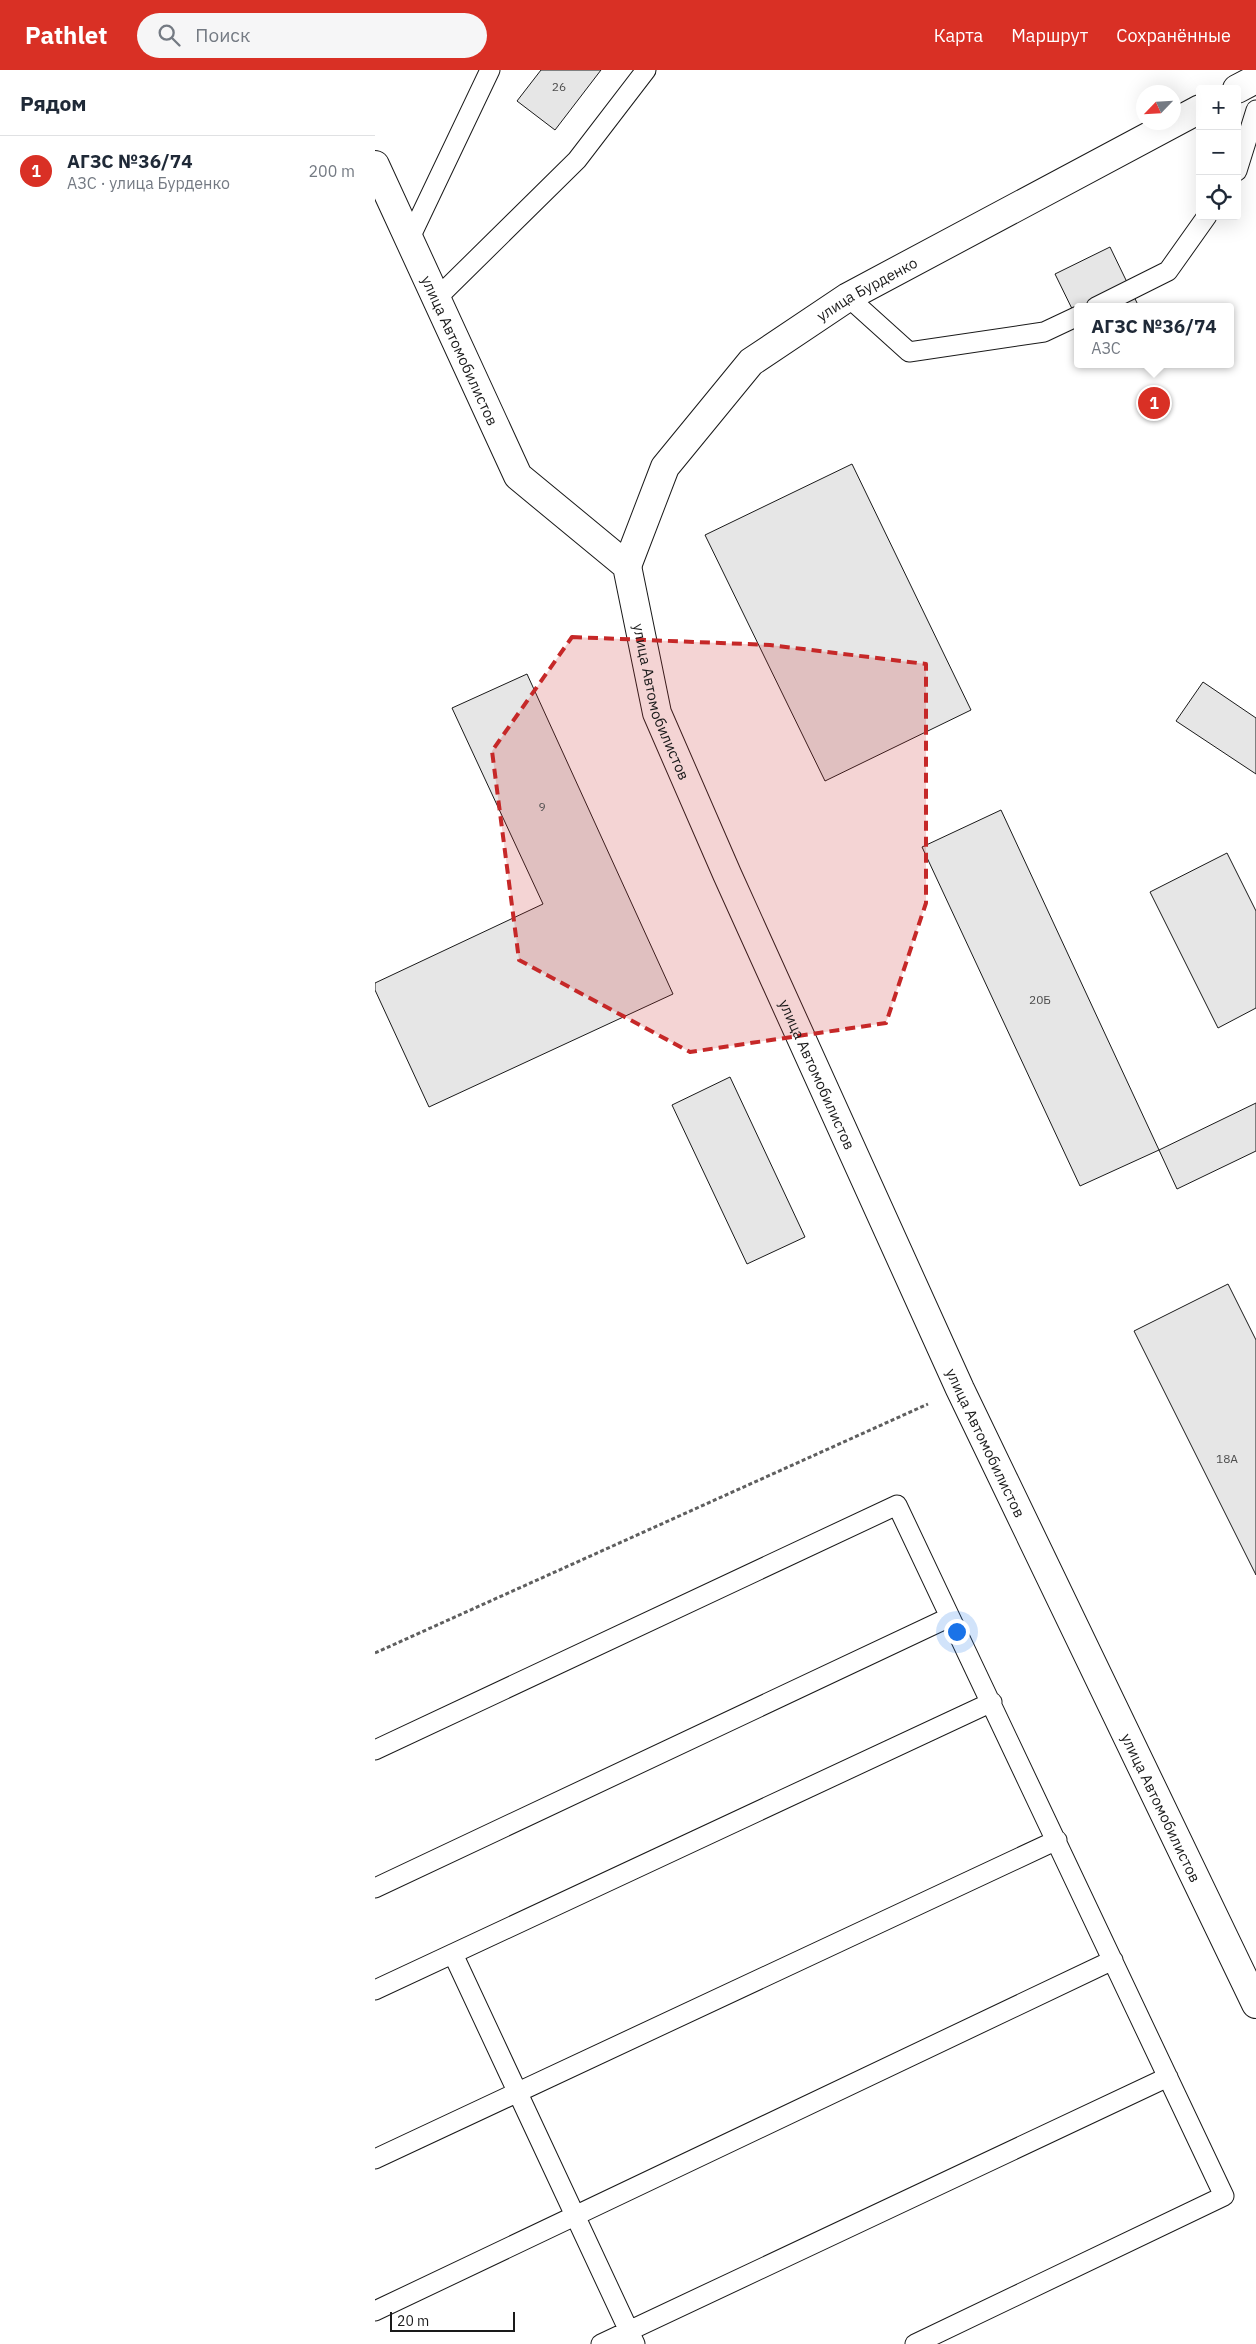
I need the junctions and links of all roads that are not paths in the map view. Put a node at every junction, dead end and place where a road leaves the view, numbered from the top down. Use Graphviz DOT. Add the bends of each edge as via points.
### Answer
graph roads {
  1 [pos="490,70"];
  2 [pos="646,70"];
  3 [pos="1256,79"];
  4 [pos="1241,87"];
  5 [pos="1256,110"];
  6 [pos="1196,111"];
  7 [pos="1241,158"];
  8 [pos="375,165"];
  9 [pos="1204,220"];
  10 [pos="409,240"];
  11 [pos="848,297"];
  12 [pos="436,299"];
  13 [pos="1104,303"];
  14 [pos="1074,318"];
  15 [pos="627,566"];
  16 [pos="951,1617"];
  17 [pos="992,1702"];
  18 [pos="375,1750"];
  19 [pos="1057,1840"];
  20 [pos="375,1888"];
  21 [pos="453,1954"];
  22 [pos="1113,1960"];
  23 [pos="375,1990"];
  24 [pos="1256,2004"];
  25 [pos="1168,2077"];
  26 [pos="517,2092"];
  27 [pos="375,2159"];
  28 [pos="575,2216"];
  29 [pos="375,2311"];
  30 [pos="632,2338"];
  31 [pos="601,2344"];
  32 [pos="915,2344"];
  1 -- 10 [label="lane"];
  2 -- 12 [label="lane" via="577,160"];
  3 -- 4 [label="street"];
  5 -- 7 [label="lane"];
  6 -- 11 [label="street, улица Бурденко"];
  8 -- 10 [label="street, улица Автомобилистов"];
  9 -- 13 [label="lane" via="1168,271"];
  10 -- 12 [label="street, улица Автомобилистов"];
  11 -- 14 [label="lane" via="909,352 1044,332"];
  11 -- 15 [label="street, улица Бурденко" via="751,362 683,444 665,467"];
  12 -- 15 [label="street, улица Автомобилистов" via="518,476"];
  15 -- 24 [label="street, улица Автомобилистов" via="657,713 727,874 960,1389"];
  16 -- 17 [label="lane"];
  16 -- 18 [label="lane" via="897,1505"];
  16 -- 20 [label="lane"];
  17 -- 19 [label="lane"];
  17 -- 21 [label="lane"];
  19 -- 22 [label="lane"];
  19 -- 26 [label="lane"];
  21 -- 23 [label="lane"];
  21 -- 26 [label="lane"];
  22 -- 25 [label="lane"];
  22 -- 28 [label="lane"];
  25 -- 30 [label="lane"];
  25 -- 32 [label="lane" via="1224,2196"];
  26 -- 27 [label="lane"];
  26 -- 28 [label="lane"];
  28 -- 29 [label="lane"];
  28 -- 30 [label="lane"];
  30 -- 31 [label="lane"];
}
